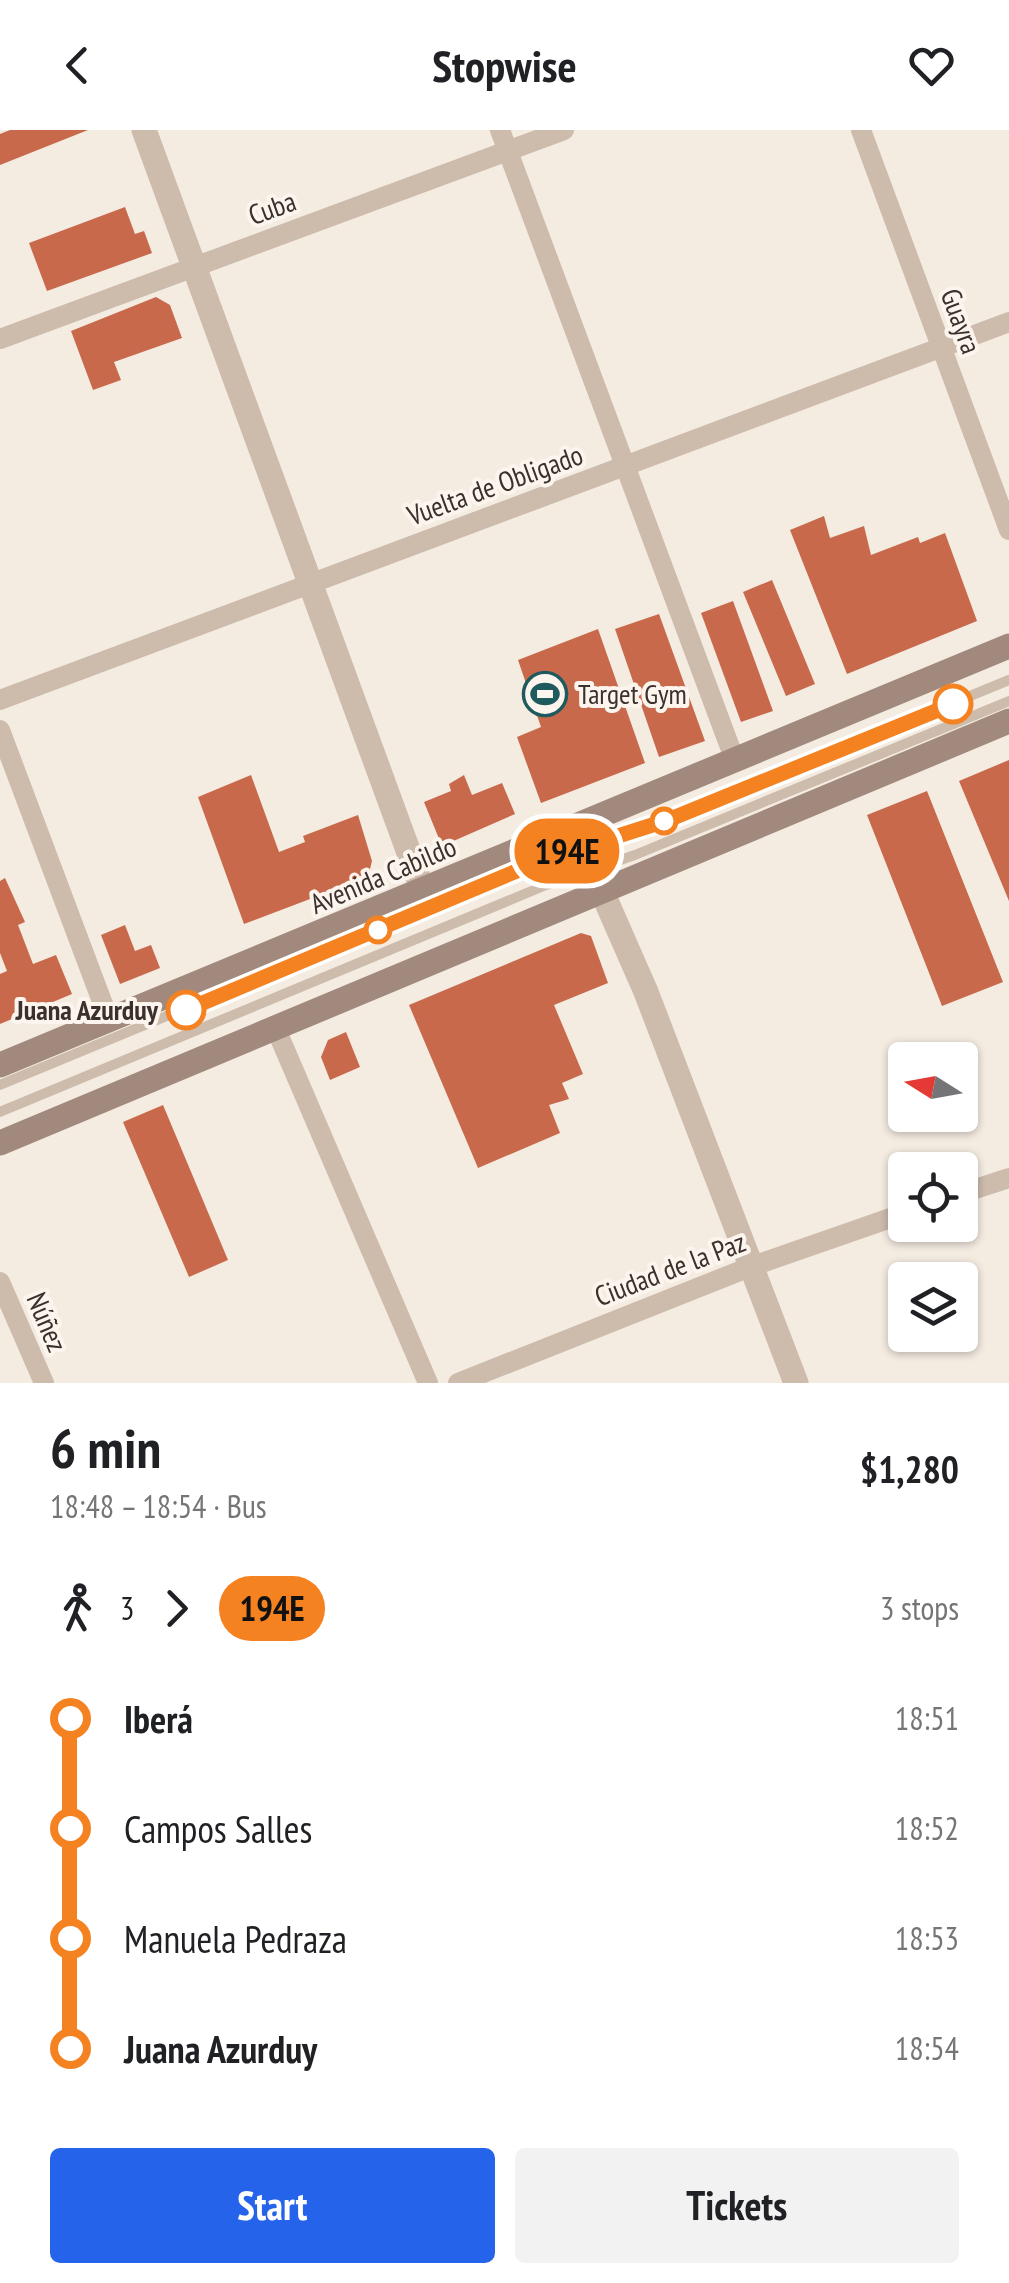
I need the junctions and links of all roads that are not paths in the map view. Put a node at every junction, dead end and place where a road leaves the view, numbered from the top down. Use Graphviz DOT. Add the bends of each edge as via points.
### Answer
graph roads {
  1 [pos="144,130"];
  2 [pos="500,130"];
  3 [pos="564,130"];
  4 [pos="861,130"];
  5 [pos="508,150"];
  6 [pos="194,266"];
  7 [pos="1009,322"];
  8 [pos="0,339"];
  9 [pos="941,347"];
  10 [pos="627,466"];
  11 [pos="1009,530"];
  12 [pos="310,581"];
  13 [pos="1009,646"];
  14 [pos="1009,680"];
  15 [pos="0,700"];
  16 [pos="1009,701"];
  17 [pos="1009,720"];
  18 [pos="0,730"];
  19 [pos="734,758"];
  20 [pos="554,833"];
  21 [pos="592,869"];
  22 [pos="424,891"];
  23 [pos="110,1020"];
  24 [pos="276,1029"];
  25 [pos="0,1065"];
  26 [pos="0,1085"];
  27 [pos="0,1112"];
  28 [pos="0,1143"];
  29 [pos="1009,1178"];
  30 [pos="978,1188"];
  31 [pos="888,1219"];
  32 [pos="750,1267"];
  33 [pos="0,1282"];
  34 [pos="44,1383"];
  35 [pos="428,1383"];
  36 [pos="458,1383"];
  37 [pos="796,1383"];
  1 -- 6 [label="street"];
  2 -- 5 [label="street"];
  3 -- 5 [label="street, Cuba"];
  4 -- 9 [label="street, Guayra"];
  5 -- 6 [label="street, Cuba"];
  5 -- 10 [label="street"];
  6 -- 8 [label="street, Cuba"];
  6 -- 12 [label="street"];
  7 -- 9 [label="street, Vuelta de Obligado"];
  9 -- 10 [label="street, Vuelta de Obligado"];
  9 -- 11 [label="street, Guayra"];
  10 -- 12 [label="street, Vuelta de Obligado"];
  10 -- 19 [label="street"];
  12 -- 15 [label="street, Vuelta de Obligado"];
  12 -- 22 [label="street"];
  13 -- 19 [label="main road, Avenida Cabildo"];
  14 -- 21 [label="lane" via="668,820"];
  16 -- 21 [label="lane"];
  17 -- 21 [label="main road"];
  18 -- 23 [label="street"];
  19 -- 20 [label="main road, Avenida Cabildo"];
  20 -- 21 [label="street"];
  20 -- 22 [label="main road, Avenida Cabildo"];
  21 -- 24 [label="main road"];
  21 -- 26 [label="lane"];
  21 -- 27 [label="lane"];
  21 -- 32 [label="street"];
  22 -- 23 [label="main road, Avenida Cabildo"];
  23 -- 25 [label="main road, Avenida Cabildo"];
  24 -- 28 [label="main road"];
  24 -- 35 [label="street"];
  29 -- 30 [label="street"];
  31 -- 32 [label="street, Ciudad de la Paz"];
  32 -- 36 [label="street, Ciudad de la Paz"];
  32 -- 37 [label="street"];
  33 -- 34 [label="street, Núñez"];
}
